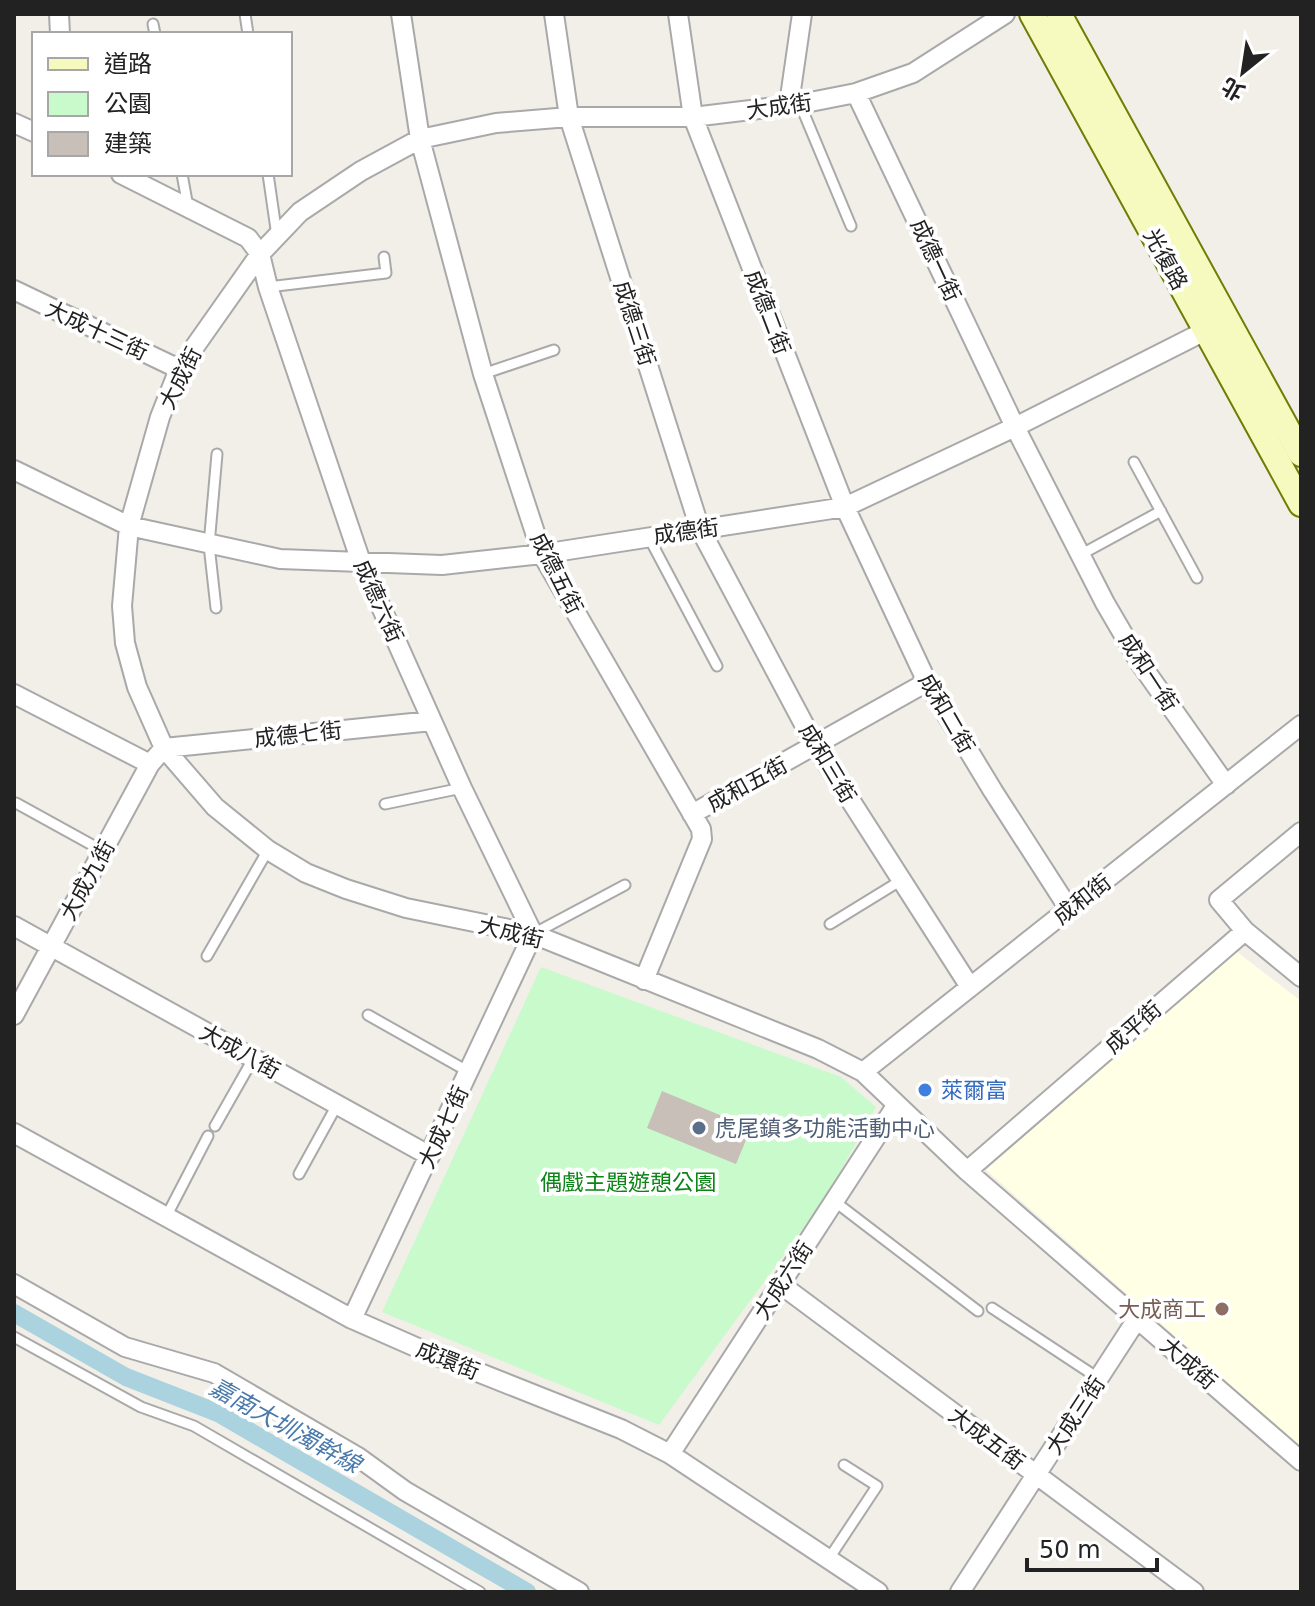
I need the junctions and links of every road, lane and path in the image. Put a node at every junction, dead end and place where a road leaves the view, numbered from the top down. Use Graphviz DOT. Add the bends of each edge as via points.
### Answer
graph roads {
  1 [pos="401,14"];
  2 [pos="554,14"];
  3 [pos="678,14"];
  4 [pos="802,14"];
  5 [pos="1005,14"];
  6 [pos="1032,14"];
  7 [pos="1059,14"];
  8 [pos="856,93"];
  9 [pos="795,104"];
  10 [pos="569,117"];
  11 [pos="693,117"];
  12 [pos="420,139"];
  13 [pos="125,176"];
  14 [pos="182,176"];
  15 [pos="268,176"];
  16 [pos="188,207"];
  17 [pos="851,226"];
  18 [pos="277,236"];
  19 [pos="260,254"];
  20 [pos="384,257"];
  21 [pos="268,287"];
  22 [pos="14,290"];
  23 [pos="1205,331"];
  24 [pos="554,350"];
  25 [pos="179,369"];
  26 [pos="483,374"];
  27 [pos="1015,427"];
  28 [pos="217,454"];
  29 [pos="1301,454"];
  30 [pos="1134,462"];
  31 [pos="14,470"];
  32 [pos="1301,504"];
  33 [pos="845,507"];
  34 [pos="1161,511"];
  35 [pos="129,526"];
  36 [pos="700,529"];
  37 [pos="648,536"];
  38 [pos="209,545"];
  39 [pos="542,554"];
  40 [pos="1080,555"];
  41 [pos="361,562"];
  42 [pos="1197,578"];
  43 [pos="216,608"];
  44 [pos="717,666"];
  45 [pos="927,682"];
  46 [pos="14,695"];
  47 [pos="432,721"];
  48 [pos="1301,725"];
  49 [pos="815,745"];
  50 [pos="164,748"];
  51 [pos="150,764"];
  52 [pos="1226,785"];
  53 [pos="462,788"];
  54 [pos="16,803"];
  55 [pos="385,804"];
  56 [pos="692,814"];
  57 [pos="1301,832"];
  58 [pos="268,850"];
  59 [pos="103,851"];
  60 [pos="900,881"];
  61 [pos="625,885"];
  62 [pos="1069,909"];
  63 [pos="830,924"];
  64 [pos="14,926"];
  65 [pos="1245,931"];
  66 [pos="533,934"];
  67 [pos="50,946"];
  68 [pos="207,956"];
  69 [pos="1301,977"];
  70 [pos="644,980"];
  71 [pos="970,987"];
  72 [pos="14,1015"];
  73 [pos="368,1015"];
  74 [pos="253,1059"];
  75 [pos="469,1072"];
  76 [pos="863,1072"];
  77 [pos="337,1105"];
  78 [pos="896,1106"];
  79 [pos="215,1126"];
  80 [pos="14,1133"];
  81 [pos="208,1136"];
  82 [pos="430,1156"];
  83 [pos="967,1171"];
  84 [pos="299,1174"];
  85 [pos="834,1201"];
  86 [pos="166,1217"];
  87 [pos="14,1284"];
  88 [pos="780,1284"];
  89 [pos="992,1308"];
  90 [pos="978,1311"];
  91 [pos="352,1319"];
  92 [pos="1137,1319"];
  93 [pos="14,1337"];
  94 [pos="1098,1378"];
  95 [pos="670,1454"];
  96 [pos="1301,1461"];
  97 [pos="844,1465"];
  98 [pos="1037,1474"];
  99 [pos="828,1560"];
  100 [pos="480,1592"];
  101 [pos="579,1592"];
  102 [pos="878,1592"];
  103 [pos="960,1592"];
  104 [pos="1194,1592"];
  1 -- 12 [label="street, 成德五街"];
  2 -- 10 [label="street, 成德三街"];
  3 -- 11 [label="street, 成德二街"];
  4 -- 9 [label="street"];
  5 -- 8 [label="street, 大成街" via="913,73"];
  6 -- 23 [label="main road, 光復路"];
  7 -- 29 [label="main road, 光復路"];
  8 -- 9 [label="street, 大成街"];
  8 -- 27 [label="street, 成德一街"];
  9 -- 11 [label="street, 大成街"];
  9 -- 17 [label="lane"];
  10 -- 11 [label="street, 大成街"];
  10 -- 12 [label="street, 大成街" via="496,123"];
  10 -- 36 [label="street, 成德三街"];
  11 -- 33 [label="street, 成德二街"];
  12 -- 18 [label="street, 大成街" via="348,179 300,212"];
  12 -- 26 [label="street, 成德五街"];
  13 -- 16 [label="street"];
  14 -- 16 [label="lane"];
  15 -- 18 [label="lane"];
  16 -- 19 [label="street" via="248,238"];
  18 -- 19 [label="street, 大成街"];
  19 -- 21 [label="street, 成德六街"];
  19 -- 25 [label="street, 大成街"];
  20 -- 21 [label="lane" via="386,273"];
  21 -- 41 [label="street, 成德六街"];
  22 -- 25 [label="street, 大成十三街"];
  23 -- 27 [label="street, 成德街"];
  23 -- 32 [label="main road, 光復路"];
  24 -- 26 [label="lane"];
  25 -- 35 [label="street, 大成街"];
  26 -- 39 [label="street, 成德五街"];
  27 -- 33 [label="street, 成德街"];
  27 -- 40 [label="street, 成和一街"];
  28 -- 38 [label="lane"];
  30 -- 34 [label="lane"];
  31 -- 35 [label="street, 成德街"];
  33 -- 36 [label="street, 成德街"];
  33 -- 45 [label="street, 成和二街"];
  34 -- 40 [label="lane"];
  34 -- 42 [label="lane"];
  35 -- 38 [label="street, 成德街"];
  35 -- 50 [label="street, 大成街" via="122,606 125,643 137,687"];
  36 -- 37 [label="street, 成德街"];
  36 -- 49 [label="street, 成和三街"];
  37 -- 39 [label="street, 成德街"];
  37 -- 44 [label="lane"];
  38 -- 41 [label="street, 成德街" via="280,559"];
  38 -- 43 [label="lane"];
  39 -- 41 [label="street, 成德街" via="442,565"];
  39 -- 56 [label="street, 成德五街"];
  40 -- 52 [label="street, 成和一街" via="1140,663"];
  41 -- 47 [label="street, 成德六街"];
  45 -- 49 [label="street, 成和五街"];
  45 -- 62 [label="street, 成和二街"];
  46 -- 51 [label="street"];
  47 -- 50 [label="street, 成德七街"];
  47 -- 53 [label="street, 成德六街"];
  48 -- 52 [label="street, 成和街"];
  49 -- 56 [label="street, 成和五街"];
  49 -- 60 [label="street, 成和三街"];
  50 -- 51 [label="street, 大成九街"];
  50 -- 58 [label="street, 大成街" via="215,807"];
  51 -- 59 [label="street, 大成九街"];
  52 -- 62 [label="street, 成和街"];
  53 -- 55 [label="lane"];
  53 -- 66 [label="street, 成德六街"];
  54 -- 59 [label="lane"];
  56 -- 70 [label="street, 成德五街" via="702,839"];
  57 -- 65 [label="street" via="1219,900"];
  58 -- 66 [label="street, 大成街" via="346,889 406,908"];
  58 -- 68 [label="lane"];
  59 -- 67 [label="street, 大成九街"];
  60 -- 63 [label="lane"];
  60 -- 71 [label="street, 成和三街"];
  61 -- 66 [label="lane"];
  62 -- 71 [label="street, 成和街"];
  64 -- 67 [label="street, 大成八街"];
  65 -- 69 [label="street"];
  65 -- 83 [label="street, 成平街"];
  66 -- 70 [label="street, 大成街"];
  66 -- 75 [label="street, 大成七街"];
  67 -- 72 [label="street, 大成九街"];
  67 -- 74 [label="street, 大成八街"];
  70 -- 76 [label="street, 大成街"];
  71 -- 76 [label="street, 成和街"];
  73 -- 75 [label="lane"];
  74 -- 77 [label="street, 大成八街"];
  74 -- 79 [label="lane"];
  75 -- 82 [label="street, 大成七街"];
  76 -- 78 [label="street, 大成街"];
  77 -- 82 [label="street, 大成八街"];
  77 -- 84 [label="lane"];
  78 -- 83 [label="street, 大成街"];
  78 -- 85 [label="street, 大成六街"];
  80 -- 86 [label="street, 成環街"];
  81 -- 86 [label="lane"];
  82 -- 91 [label="street, 大成七街"];
  83 -- 92 [label="street, 大成街"];
  85 -- 88 [label="street, 大成六街"];
  85 -- 90 [label="lane"];
  86 -- 91 [label="street, 成環街"];
  87 -- 101 [label="street" via="125,1347 214,1373"];
  88 -- 95 [label="street, 大成六街"];
  88 -- 98 [label="street, 大成五街"];
  89 -- 94 [label="lane"];
  91 -- 95 [label="street, 成環街"];
  92 -- 94 [label="street, 大成三街"];
  92 -- 96 [label="street, 大成街"];
  93 -- 100 [label="lane" via="141,1407 194,1426"];
  94 -- 98 [label="street, 大成三街"];
  95 -- 99 [label="street, 成環街"];
  97 -- 99 [label="lane" via="877,1486"];
  98 -- 103 [label="street, 大成三街"];
  98 -- 104 [label="street, 大成五街"];
  99 -- 102 [label="street, 成環街"];
}
